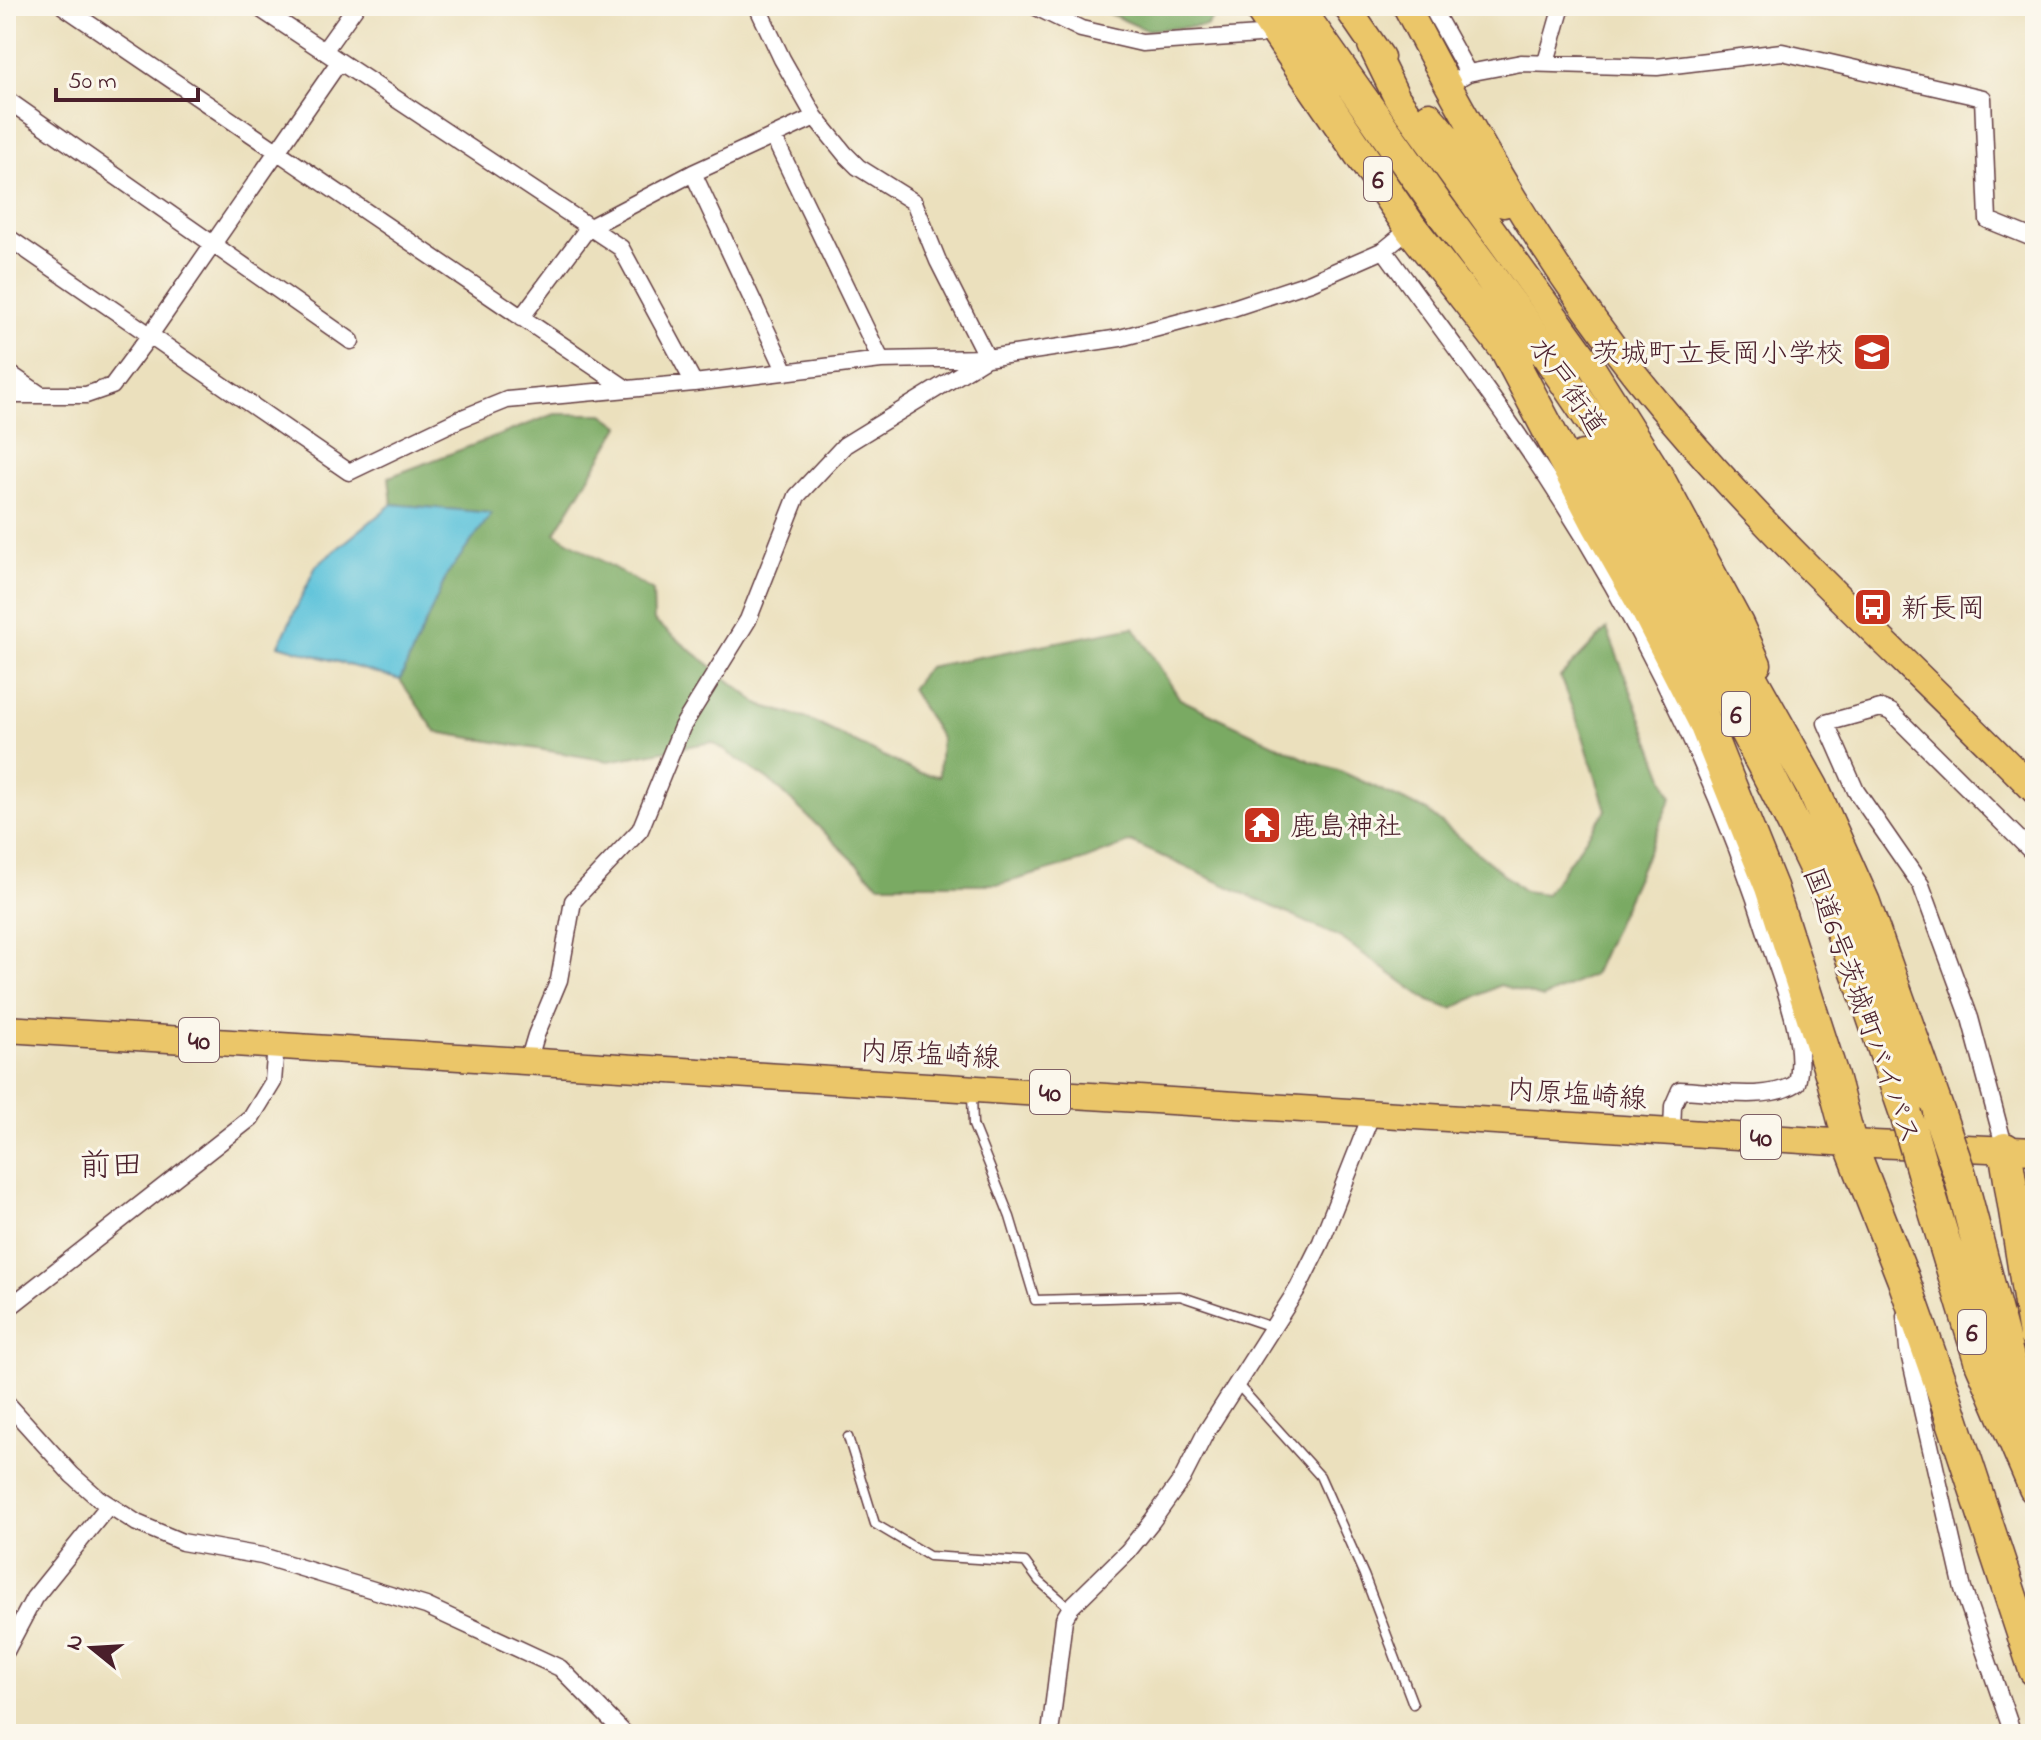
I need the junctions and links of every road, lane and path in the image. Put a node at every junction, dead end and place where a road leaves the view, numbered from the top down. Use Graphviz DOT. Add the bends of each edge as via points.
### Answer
graph roads {
  1 [pos="63,6"];
  2 [pos="256,6"];
  3 [pos="356,6"];
  4 [pos="757,6"];
  5 [pos="1034,6"];
  6 [pos="1346,6"];
  7 [pos="1406,6"];
  8 [pos="1431,6"];
  9 [pos="1562,6"];
  10 [pos="1277,14"];
  11 [pos="1371,45"];
  12 [pos="324,51"];
  13 [pos="339,62"];
  14 [pos="1546,62"];
  15 [pos="1458,79"];
  16 [pos="6,99"];
  17 [pos="815,117"];
  18 [pos="774,138"];
  19 [pos="276,152"];
  20 [pos="693,173"];
  21 [pos="588,228"];
  22 [pos="1411,228"];
  23 [pos="6,236"];
  24 [pos="2035,239"];
  25 [pos="212,243"];
  26 [pos="1384,250"];
  27 [pos="1562,275"];
  28 [pos="521,318"];
  29 [pos="150,335"];
  30 [pos="351,341"];
  31 [pos="1505,347"];
  32 [pos="987,358"];
  33 [pos="881,360"];
  34 [pos="6,371"];
  35 [pos="786,372"];
  36 [pos="694,383"];
  37 [pos="627,389"];
  38 [pos="6,395"];
  39 [pos="41,395"];
  40 [pos="1812,787"];
  41 [pos="2035,791"];
  42 [pos="2035,855"];
  43 [pos="6,1029"];
  44 [pos="276,1045"];
  45 [pos="528,1062"];
  46 [pos="972,1087"];
  47 [pos="1372,1113"];
  48 [pos="1672,1131"];
  49 [pos="1850,1143"];
  50 [pos="2020,1150"];
  51 [pos="1903,1278"];
  52 [pos="6,1310"];
  53 [pos="2034,1322"];
  54 [pos="1272,1328"];
  55 [pos="1237,1383"];
  56 [pos="6,1402"];
  57 [pos="848,1437"];
  58 [pos="2035,1472"];
  59 [pos="2035,1488"];
  60 [pos="109,1505"];
  61 [pos="1070,1608"];
  62 [pos="6,1651"];
  63 [pos="2035,1670"];
  64 [pos="1413,1704"];
  65 [pos="625,1734"];
  66 [pos="1050,1734"];
  67 [pos="2013,1734"];
  1 -- 19 [label="street"];
  2 -- 12 [label="street"];
  3 -- 12 [label="street"];
  4 -- 17 [label="street"];
  5 -- 10 [label="street" via="1081,29 1142,43 1259,35"];
  6 -- 11 [label="main road"];
  7 -- 15 [label="main road"];
  8 -- 15 [label="street"];
  9 -- 14 [label="street"];
  10 -- 22 [label="highway, 水戸街道 / 6"];
  10 -- 40 [label="highway, 水戸街道 / 6" via="1410,168 1541,345 1682,555"];
  11 -- 27 [label="main road"];
  11 -- 40 [label="main road" via="1397,98 1593,369 1658,472 1740,624"];
  12 -- 13 [label="street"];
  13 -- 19 [label="street"];
  13 -- 21 [label="street"];
  14 -- 15 [label="street" via="1498,65"];
  14 -- 24 [label="street" via="1657,67 1782,52 1983,98 1988,220"];
  15 -- 27 [label="main road"];
  16 -- 25 [label="street"];
  17 -- 18 [label="street"];
  17 -- 32 [label="street" via="858,167 914,202"];
  18 -- 20 [label="street"];
  18 -- 33 [label="street"];
  19 -- 25 [label="street"];
  19 -- 28 [label="street"];
  20 -- 21 [label="street"];
  20 -- 35 [label="street"];
  21 -- 28 [label="street"];
  21 -- 36 [label="street" via="621,248"];
  22 -- 26 [label="street"];
  22 -- 31 [label="highway, 水戸街道 / 6"];
  23 -- 29 [label="street"];
  25 -- 29 [label="street"];
  25 -- 30 [label="street"];
  26 -- 32 [label="street" via="1233,308 1120,338"];
  26 -- 48 [label="street" via="1517,434 1611,585 1695,749 1760,910 1800,1052 1797,1083 1766,1094 1680,1090"];
  27 -- 41 [label="main road" via="1637,378 1714,468"];
  28 -- 37 [label="street"];
  29 -- 37 [label="street" via="349,472 507,400"];
  29 -- 39 [label="street" via="112,386 86,395"];
  31 -- 49 [label="highway" via="1704,721 1771,887"];
  31 -- 59 [label="highway, 国道6号茨城町バイパス / 6, bridge" via="1650,558 1828,897 1906,1114 1980,1360"];
  32 -- 33 [label="street"];
  32 -- 45 [label="street" via="845,445 797,496 748,620 682,727 640,830 573,901 559,980"];
  33 -- 35 [label="street"];
  34 -- 39 [label="street"];
  35 -- 36 [label="street"];
  36 -- 37 [label="street"];
  38 -- 39 [label="street"];
  40 -- 58 [label="highway, 国道6号茨城町バイパス / 6, bridge" via="1864,903 1960,1175 2025,1416"];
  42 -- 50 [label="street" via="1891,712 1881,708 1826,723 1856,791 1921,885"];
  43 -- 44 [label="main road, 内原塩崎線 / 40"];
  44 -- 45 [label="main road, 内原塩崎線 / 40"];
  44 -- 52 [label="street" via="273,1082 251,1118"];
  45 -- 46 [label="main road, 内原塩崎線 / 40"];
  46 -- 47 [label="main road, 内原塩崎線 / 40"];
  46 -- 54 [label="lane" via="973,1125 1010,1217 1035,1300 1180,1296"];
  47 -- 48 [label="main road, 内原塩崎線 / 40"];
  47 -- 54 [label="street" via="1321,1242"];
  48 -- 49 [label="main road, 内原塩崎線 / 40"];
  49 -- 50 [label="main road, 40"];
  49 -- 51 [label="highway"];
  50 -- 53 [label="highway"];
  51 -- 63 [label="highway"];
  51 -- 67 [label="street" via="1908,1349 1963,1589"];
  54 -- 55 [label="street"];
  55 -- 61 [label="street" via="1152,1521"];
  55 -- 64 [label="lane" via="1320,1476"];
  56 -- 60 [label="street" via="72,1475"];
  57 -- 61 [label="lane" via="875,1524 929,1556 1025,1562"];
  60 -- 62 [label="street" via="34,1598"];
  60 -- 65 [label="street" via="182,1542 262,1556 426,1606 532,1653 560,1668"];
  61 -- 66 [label="street" via="1064,1619"];
}
